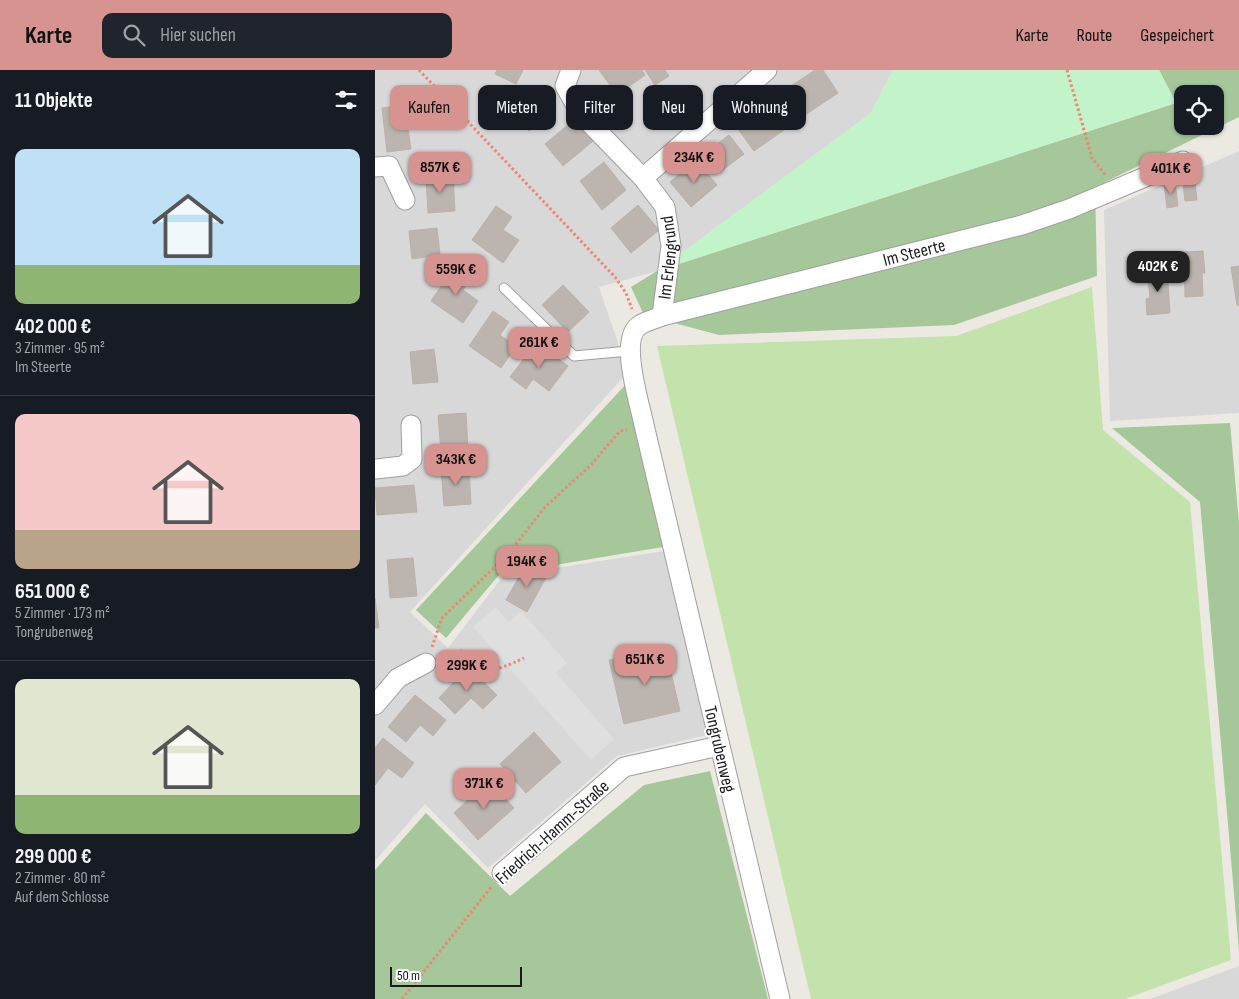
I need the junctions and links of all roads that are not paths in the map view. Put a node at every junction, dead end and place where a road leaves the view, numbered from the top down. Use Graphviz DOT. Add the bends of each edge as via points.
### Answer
graph roads {
  1 [pos="571,70"];
  2 [pos="767,70"];
  3 [pos="1183,161"];
  4 [pos="375,167"];
  5 [pos="643,178"];
  6 [pos="405,200"];
  7 [pos="504,288"];
  8 [pos="661,316"];
  9 [pos="638,325"];
  10 [pos="629,351"];
  11 [pos="411,425"];
  12 [pos="375,469"];
  13 [pos="426,663"];
  14 [pos="375,705"];
  15 [pos="719,746"];
  16 [pos="502,873"];
  17 [pos="780,999"];
  1 -- 5 [label="street, Im Erlengrund" via="565,86 581,114"];
  2 -- 5 [label="street"];
  3 -- 8 [label="street, Im Steerte" via="1117,190 1022,225"];
  4 -- 6 [label="street" via="389,166"];
  5 -- 8 [label="street, Im Erlengrund" via="665,207 671,246"];
  7 -- 10 [label="lane" via="574,356"];
  8 -- 9 [label="street, Im Steerte"];
  9 -- 10 [label="street, Tongrubenweg" via="631,337"];
  10 -- 15 [label="street, Tongrubenweg"];
  11 -- 12 [label="street" via="413,459 403,466"];
  13 -- 14 [label="street" via="398,678"];
  15 -- 16 [label="street, Friedrich-Hamm-Straße" via="624,767"];
  15 -- 17 [label="street, Tongrubenweg"];
}
